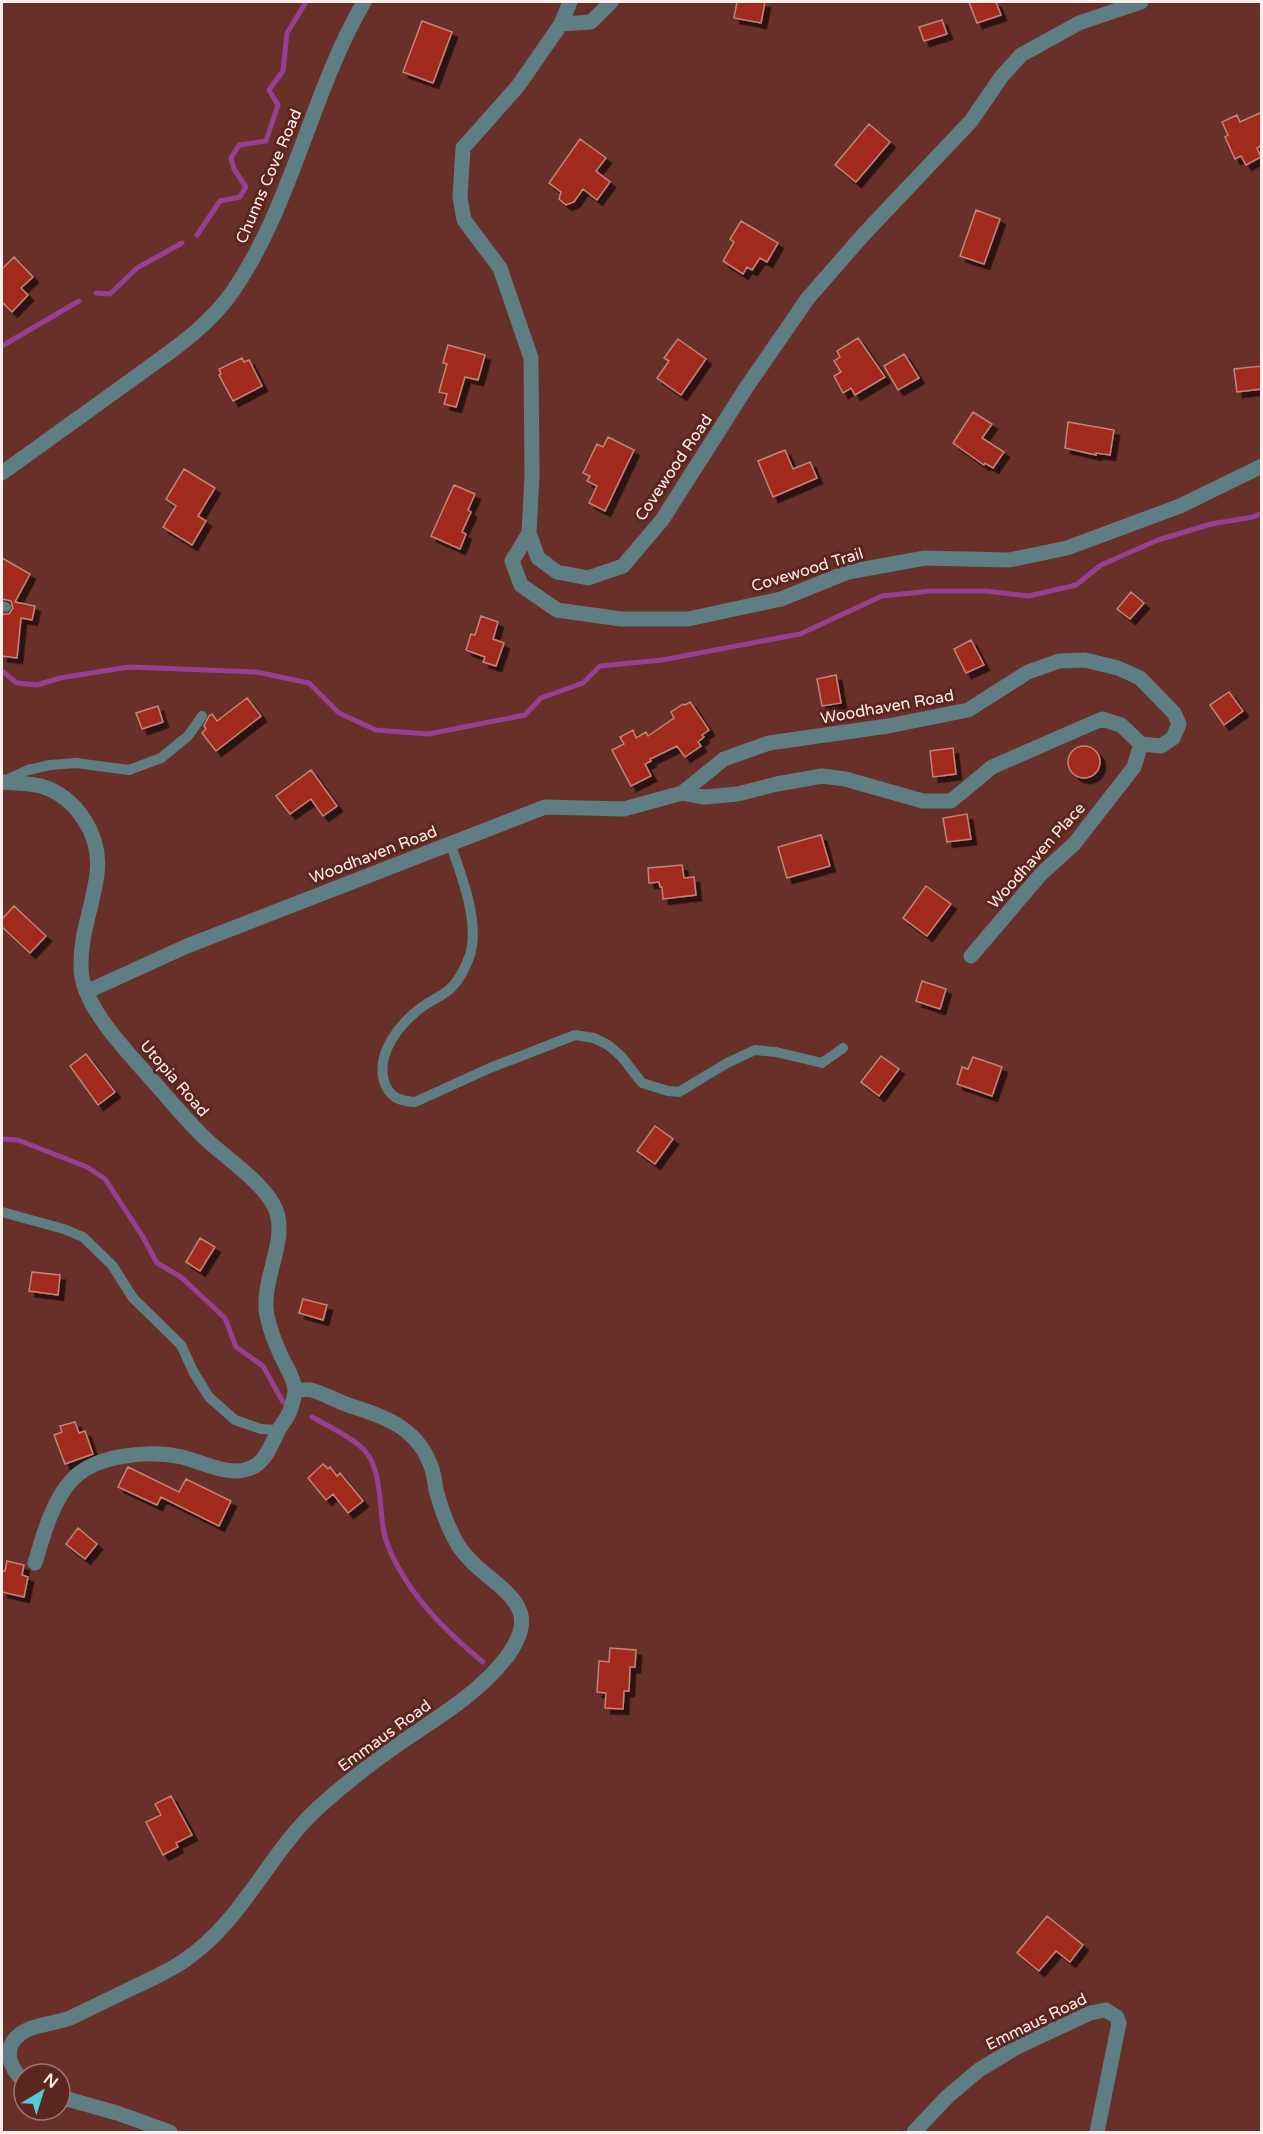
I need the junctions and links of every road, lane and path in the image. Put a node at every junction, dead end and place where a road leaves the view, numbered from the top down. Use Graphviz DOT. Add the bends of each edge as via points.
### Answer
graph roads {
  1 [pos="364,2"];
  2 [pos="570,2"];
  3 [pos="611,2"];
  4 [pos="1141,2"];
  5 [pos="561,24"];
  6 [pos="1262,466"];
  7 [pos="2,473"];
  8 [pos="529,533"];
  9 [pos="202,716"];
  10 [pos="1141,744"];
  11 [pos="2,782"];
  12 [pos="682,793"];
  13 [pos="450,843"];
  14 [pos="971,956"];
  15 [pos="86,992"];
  16 [pos="843,1048"];
  17 [pos="2,1212"];
  18 [pos="295,1391"];
  19 [pos="279,1430"];
  20 [pos="35,1563"];
  21 [pos="12,2063"];
  22 [pos="72,2100"];
  23 [pos="170,2133"];
  24 [pos="914,2133"];
  25 [pos="1097,2133"];
  1 -- 7 [label="street, Chunns Cove Road" via="331,71 273,218 225,302 187,340"];
  2 -- 5 [label="street, Covewood Road"];
  3 -- 5 [label="street" via="591,22"];
  4 -- 8 [label="street, Covewood Road" via="1079,23 1021,55 970,122 808,298 662,520 623,566 588,578 557,572 538,558"];
  5 -- 8 [label="street, Covewood Road" via="518,86 463,148 460,187 465,220 500,268 531,358"];
  6 -- 8 [label="street, Covewood Trail" via="1179,506 1067,548 1009,560 925,558 848,572 781,599 688,620 621,619 557,610 520,585 512,561"];
  9 -- 11 [label="lane" via="188,736 161,758 129,770 75,763 50,765"];
  10 -- 12 [label="street, Woodhaven Road" via="1121,725 1102,719 992,767 951,801 923,801 822,776 738,794 704,797"];
  10 -- 12 [label="street, Woodhaven Road" via="1161,746 1173,738 1179,723 1154,692 1140,678 1118,668 1085,660 1059,661 1028,672 968,710 888,726 769,742 724,759"];
  10 -- 14 [label="street, Woodhaven Place" via="1134,767 1074,844 1041,874"];
  11 -- 15 [label="street, Utopia Road" via="43,787 59,795 75,806 92,835 98,853 97,873 80,953"];
  12 -- 13 [label="street, Woodhaven Road" via="624,809 545,807"];
  13 -- 15 [label="street, Woodhaven Road" via="187,946"];
  13 -- 16 [label="lane" via="468,896 473,931 471,952 452,989 420,1008 387,1049 381,1068 387,1088 401,1101 415,1102 575,1035 608,1045 642,1083 679,1092 755,1050 822,1063"];
  15 -- 18 [label="street, Utopia Road" via="108,1030 195,1130 265,1193 276,1210 278,1240 270,1272 267,1315"];
  17 -- 19 [label="lane" via="83,1237 112,1265 133,1298 181,1346 209,1397 235,1420 261,1429"];
  18 -- 19 [label="street" via="289,1414"];
  18 -- 21 [label="street, Emmaus Road" via="311,1390 373,1413 398,1423 414,1438 432,1469 443,1514 460,1548 519,1608 522,1626 518,1642 501,1664 462,1700 318,1807 226,1924 194,1954 67,2019 20,2033 9,2053"];
  19 -- 20 [label="street" via="266,1455 247,1470 232,1471 171,1455 135,1454 87,1468 71,1480 48,1520"];
  22 -- 23 [label="street"];
  24 -- 25 [label="street, Emmaus Road" via="962,2083 995,2059 1090,2013 1106,2010 1119,2023"];
}
